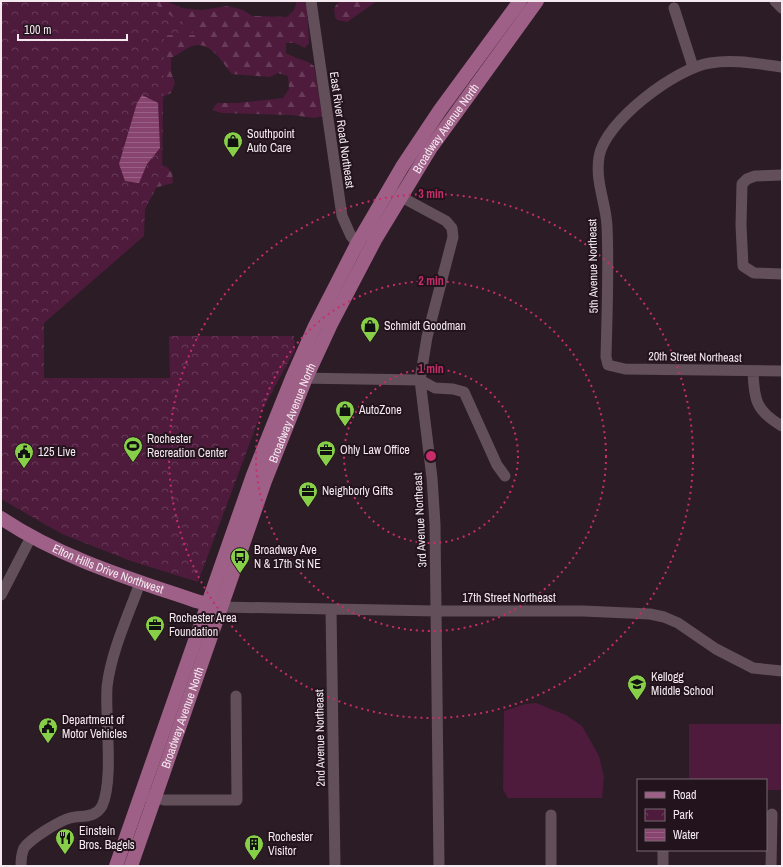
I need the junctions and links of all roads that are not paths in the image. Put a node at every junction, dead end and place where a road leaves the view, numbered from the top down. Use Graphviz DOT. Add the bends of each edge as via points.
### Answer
graph roads {
  1 [pos="311,1"];
  2 [pos="520,1"];
  3 [pos="537,1"];
  4 [pos="775,1"];
  5 [pos="674,8"];
  6 [pos="782,8"];
  7 [pos="693,67"];
  8 [pos="782,68"];
  9 [pos="782,175"];
  10 [pos="394,193"];
  11 [pos="356,244"];
  12 [pos="368,254"];
  13 [pos="782,274"];
  14 [pos="608,365"];
  15 [pos="753,371"];
  16 [pos="782,371"];
  17 [pos="292,378"];
  18 [pos="306,378"];
  19 [pos="420,380"];
  20 [pos="782,426"];
  21 [pos="505,476"];
  22 [pos="1,518"];
  23 [pos="31,537"];
  24 [pos="140,583"];
  25 [pos="1,595"];
  26 [pos="206,604"];
  27 [pos="221,607"];
  28 [pos="331,610"];
  29 [pos="436,611"];
  30 [pos="782,671"];
  31 [pos="236,696"];
  32 [pos="147,796"];
  33 [pos="772,814"];
  34 [pos="551,815"];
  35 [pos="663,851"];
  36 [pos="21,866"];
  37 [pos="116,866"];
  38 [pos="131,866"];
  39 [pos="335,866"];
  40 [pos="439,866"];
  41 [pos="551,866"];
  42 [pos="663,866"];
  43 [pos="771,866"];
  1 -- 11 [label="street, East River Road Northeast" via="342,216"];
  2 -- 10 [label="main road, Broadway Avenue North" via="440,110"];
  3 -- 10 [label="main road, Broadway Avenue North" via="430,149"];
  4 -- 6 [label="street"];
  5 -- 7 [label="street"];
  7 -- 8 [label="street, 5th Avenue Northeast" via="747,62"];
  7 -- 14 [label="street, 5th Avenue Northeast" via="668,80 626,115 609,133 602,145 598,168 607,224"];
  9 -- 13 [label="street" via="755,176 742,184 741,225 743,266 754,273"];
  10 -- 11 [label="main road, Broadway Avenue North"];
  10 -- 12 [label="main road, Broadway Avenue North"];
  10 -- 19 [label="street, 3rd Avenue Northeast" via="446,221 453,233 452,247 427,338"];
  11 -- 12 [label="street, East River Road Northeast"];
  11 -- 17 [label="main road, Broadway Avenue North"];
  12 -- 18 [label="main road, Broadway Avenue North"];
  14 -- 15 [label="street, 20th Street Northeast" via="625,369"];
  15 -- 16 [label="street, 20th Street Northeast"];
  15 -- 20 [label="street" via="754,390 759,407 771,420"];
  17 -- 18 [label="street"];
  17 -- 26 [label="main road, Broadway Avenue North" via="252,475"];
  18 -- 19 [label="street"];
  18 -- 27 [label="main road, Broadway Avenue North" via="265,481"];
  19 -- 21 [label="street" via="435,388 460,390 467,396 485,441"];
  19 -- 29 [label="street, 3rd Avenue Northeast" via="433,493"];
  22 -- 23 [label="main road, Elton Hills Drive Northwest"];
  23 -- 24 [label="main road, Elton Hills Drive Northwest" via="83,562"];
  23 -- 25 [label="street"];
  24 -- 26 [label="main road, Elton Hills Drive Northwest"];
  24 -- 36 [label="street" via="116,650 109,678 107,778 102,804 92,815 68,818 28,844 22,854"];
  26 -- 27 [label="main road, Elton Hills Drive Northwest"];
  26 -- 32 [label="main road, Broadway Avenue North"];
  27 -- 28 [label="street, 17th Street Northeast"];
  27 -- 32 [label="main road, Broadway Avenue North"];
  28 -- 29 [label="street, 17th Street Northeast"];
  28 -- 39 [label="street, 2nd Avenue Northeast"];
  29 -- 30 [label="street, 17th Street Northeast" via="583,610 650,614 678,623 721,653 752,668"];
  29 -- 40 [label="street, 3rd Avenue Northeast"];
  31 -- 32 [label="street" via="237,800"];
  32 -- 37 [label="main road, Broadway Avenue North"];
  32 -- 38 [label="main road, Broadway Avenue North"];
  33 -- 43 [label="street"];
  34 -- 41 [label="street"];
  35 -- 42 [label="street"];
}
